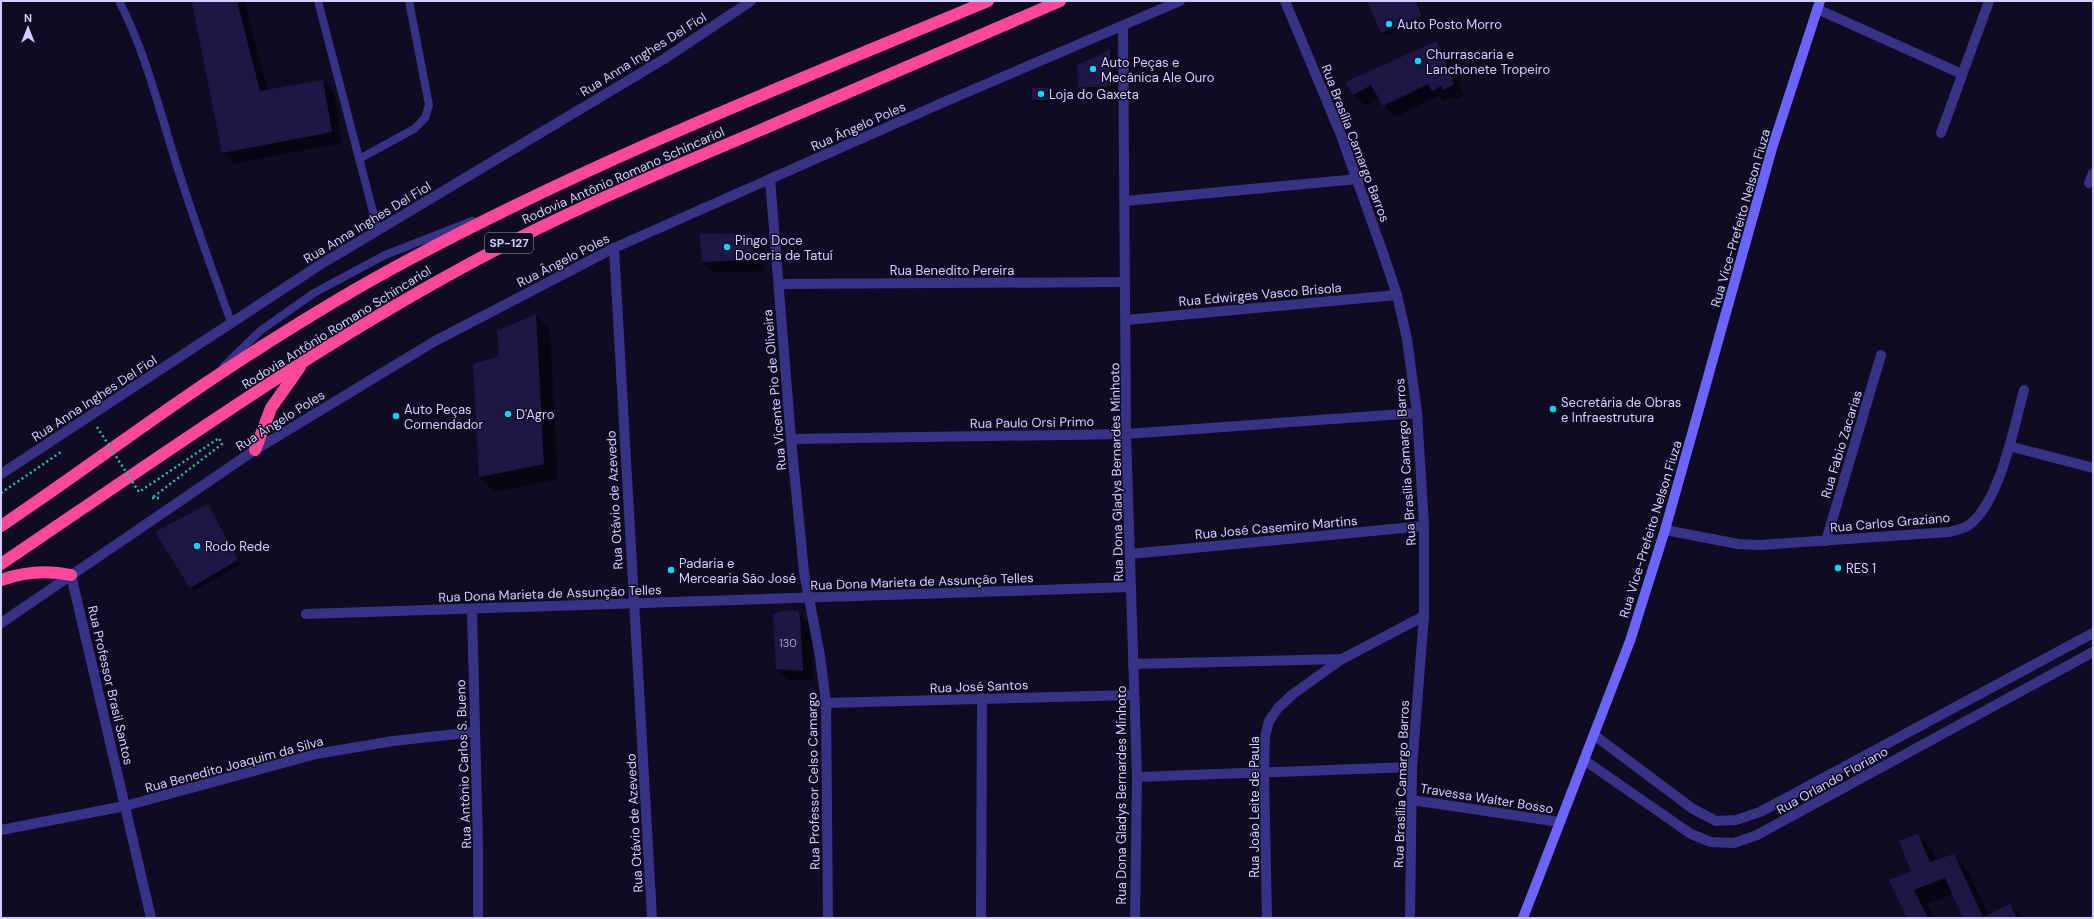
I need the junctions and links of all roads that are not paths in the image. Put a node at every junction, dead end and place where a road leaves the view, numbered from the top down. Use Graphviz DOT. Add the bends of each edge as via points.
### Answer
graph roads {
  1 [pos="119,1"];
  2 [pos="318,1"];
  3 [pos="409,1"];
  4 [pos="751,1"];
  5 [pos="988,1"];
  6 [pos="1060,1"];
  7 [pos="1180,1"];
  8 [pos="1285,1"];
  9 [pos="1989,1"];
  10 [pos="1819,5"];
  11 [pos="1123,25"];
  12 [pos="1962,74"];
  13 [pos="1941,133"];
  14 [pos="359,159"];
  15 [pos="2093,173"];
  16 [pos="770,179"];
  17 [pos="1358,179"];
  18 [pos="2089,183"];
  19 [pos="1125,201"];
  20 [pos="514,205"];
  21 [pos="378,231"];
  22 [pos="614,248"];
  23 [pos="1125,282"];
  24 [pos="779,284"];
  25 [pos="1397,295"];
  26 [pos="1126,320"];
  27 [pos="232,322"];
  28 [pos="1881,355"];
  29 [pos="306,359"];
  30 [pos="208,382"];
  31 [pos="2024,390"];
  32 [pos="1417,413"];
  33 [pos="1126,434"];
  34 [pos="791,439"];
  35 [pos="2009,446"];
  36 [pos="255,450"];
  37 [pos="2093,468"];
  38 [pos="1,474"];
  39 [pos="1,526"];
  40 [pos="1424,526"];
  41 [pos="1665,530"];
  42 [pos="1826,541"];
  43 [pos="1130,554"];
  44 [pos="1,564"];
  45 [pos="71,575"];
  46 [pos="1,580"];
  47 [pos="1131,586"];
  48 [pos="808,597"];
  49 [pos="633,603"];
  50 [pos="472,609"];
  51 [pos="306,614"];
  52 [pos="1424,616"];
  53 [pos="1,623"];
  54 [pos="2093,633"];
  55 [pos="2093,652"];
  56 [pos="1342,659"];
  57 [pos="1133,664"];
  58 [pos="1133,695"];
  59 [pos="982,698"];
  60 [pos="826,703"];
  61 [pos="475,732"];
  62 [pos="1594,736"];
  63 [pos="1584,760"];
  64 [pos="1412,767"];
  65 [pos="1264,772"];
  66 [pos="1137,777"];
  67 [pos="1412,800"];
  68 [pos="125,806"];
  69 [pos="1559,822"];
  70 [pos="1,830"];
  71 [pos="151,918"];
  72 [pos="478,918"];
  73 [pos="652,918"];
  74 [pos="828,918"];
  75 [pos="981,918"];
  76 [pos="1135,918"];
  77 [pos="1267,918"];
  78 [pos="1410,918"];
  79 [pos="1523,918"];
  1 -- 27 [label="lane" via="132,25 150,74 191,209"];
  2 -- 14 [label="lane"];
  3 -- 14 [label="lane" via="429,105 425,118 414,129"];
  4 -- 21 [label="street, Rua Anna Inghes Del Fiol" via="664,59"];
  5 -- 20 [label="highway, Rodovia Antônio Romano Schincariol / SP-127" via="651,142"];
  6 -- 29 [label="highway, Rodovia Antônio Romano Schincariol / SP-127" via="667,170 531,232 425,288"];
  7 -- 11 [label="street, Rua Ângelo Poles"];
  8 -- 17 [label="street, Rua Brasília Camargo Barros"];
  9 -- 12 [label="street"];
  10 -- 12 [label="street"];
  10 -- 41 [label="main road, Rua Vice-Prefeito Nelson Fiuza" via="1773,144"];
  11 -- 16 [label="street, Rua Ângelo Poles"];
  11 -- 19 [label="street, Rua Dona Gladys Bernardes Minhoto"];
  12 -- 13 [label="street"];
  14 -- 21 [label="lane"];
  15 -- 18 [label="street"];
  16 -- 22 [label="street, Rua Ângelo Poles"];
  16 -- 24 [label="street, Rua Vicente Pio de Oliveira"];
  17 -- 19 [label="street"];
  17 -- 25 [label="street, Rua Brasília Camargo Barros"];
  19 -- 23 [label="street, Rua Dona Gladys Bernardes Minhoto"];
  20 -- 30 [label="highway, Rodovia Antônio Romano Schincariol / SP-127" via="356,290"];
  20 -- 30 [label="lane" via="385,255 314,294 260,331"];
  21 -- 27 [label="street, Rua Anna Inghes Del Fiol" via="318,266"];
  22 -- 36 [label="street, Rua Ângelo Poles" via="435,341"];
  22 -- 49 [label="street, Rua Otávio de Azevedo"];
  23 -- 24 [label="street, Rua Benedito Pereira"];
  23 -- 26 [label="street, Rua Dona Gladys Bernardes Minhoto"];
  24 -- 34 [label="street, Rua Vicente Pio de Oliveira"];
  25 -- 26 [label="street, Rua Edwirges Vasco Brisola"];
  25 -- 32 [label="street, Rua Brasília Camargo Barros" via="1407,340"];
  26 -- 33 [label="street, Rua Dona Gladys Bernardes Minhoto"];
  27 -- 38 [label="street, Rua Anna Inghes Del Fiol"];
  28 -- 42 [label="street, Rua Fabio Zacarias"];
  29 -- 36 [label="highway" via="271,408"];
  29 -- 44 [label="highway, Rodovia Antônio Romano Schincariol / SP-127"];
  30 -- 39 [label="highway, Rodovia Antônio Romano Schincariol / SP-127"];
  31 -- 35 [label="street, Rua Carlos Graziano"];
  32 -- 33 [label="street, Rua Paulo Orsi Primo"];
  32 -- 40 [label="street, Rua Brasília Camargo Barros"];
  33 -- 34 [label="street, Rua Paulo Orsi Primo"];
  33 -- 43 [label="street, Rua Dona Gladys Bernardes Minhoto"];
  34 -- 48 [label="street, Rua Vicente Pio de Oliveira"];
  35 -- 37 [label="street"];
  35 -- 42 [label="street, Rua Carlos Graziano" via="1994,490 1983,511 1968,526 1949,532"];
  36 -- 45 [label="street, Rua Ângelo Poles"];
  40 -- 43 [label="street, Rua José Casemiro Martins"];
  40 -- 52 [label="street, Rua Brasília Camargo Barros"];
  41 -- 42 [label="street, Rua Carlos Graziano" via="1738,544"];
  41 -- 62 [label="main road, Rua Vice-Prefeito Nelson Fiuza" via="1630,641"];
  43 -- 47 [label="street, Rua Dona Gladys Bernardes Minhoto"];
  45 -- 46 [label="highway" via="30,572"];
  45 -- 53 [label="street, Rua Ângelo Poles"];
  45 -- 68 [label="street, Rua Professor Brasil Santos"];
  47 -- 48 [label="street, Rua Dona Marieta de Assunção Telles"];
  47 -- 57 [label="street, Rua Dona Gladys Bernardes Minhoto"];
  48 -- 49 [label="street, Rua Dona Marieta de Assunção Telles"];
  48 -- 60 [label="street, Rua Professor Celso Camargo"];
  49 -- 50 [label="street, Rua Dona Marieta de Assunção Telles"];
  49 -- 73 [label="street, Rua Otávio de Azevedo"];
  50 -- 51 [label="street, Rua Dona Marieta de Assunção Telles"];
  50 -- 61 [label="street, Rua Antônio Carlos S. Bueno"];
  52 -- 56 [label="street, Rua João Leite de Paula"];
  52 -- 64 [label="street, Rua Brasília Camargo Barros"];
  54 -- 62 [label="street, Rua Orlando Floriano" via="1760,812 1736,820 1716,821 1693,809"];
  55 -- 63 [label="street, Rua Orlando Floriano" via="1757,836 1734,843 1711,842 1691,834"];
  56 -- 57 [label="street, Rua João Leite de Paula"];
  56 -- 65 [label="street, Rua João Leite de Paula" via="1278,708 1269,721 1265,736"];
  57 -- 58 [label="street, Rua Dona Gladys Bernardes Minhoto"];
  58 -- 59 [label="street, Rua José Santos"];
  58 -- 66 [label="street, Rua Dona Gladys Bernardes Minhoto"];
  59 -- 60 [label="street, Rua José Santos"];
  59 -- 75 [label="street"];
  60 -- 74 [label="street, Rua Professor Celso Camargo"];
  61 -- 68 [label="street, Rua Benedito Joaquim da Silva" via="393,741 316,754"];
  61 -- 72 [label="street, Rua Antônio Carlos S. Bueno"];
  62 -- 63 [label="main road, Rua Vice-Prefeito Nelson Fiuza"];
  63 -- 69 [label="main road, Rua Vice-Prefeito Nelson Fiuza"];
  64 -- 65 [label="street"];
  64 -- 67 [label="street, Rua Brasília Camargo Barros"];
  65 -- 66 [label="street"];
  65 -- 77 [label="street, Rua João Leite de Paula"];
  66 -- 76 [label="street, Rua Dona Gladys Bernardes Minhoto"];
  67 -- 69 [label="street, Travessa Walter Bosso"];
  67 -- 78 [label="street, Rua Brasília Camargo Barros"];
  68 -- 70 [label="street, Rua Benedito Joaquim da Silva"];
  68 -- 71 [label="street, Rua Professor Brasil Santos"];
  69 -- 79 [label="main road, Rua Vice-Prefeito Nelson Fiuza"];
}
